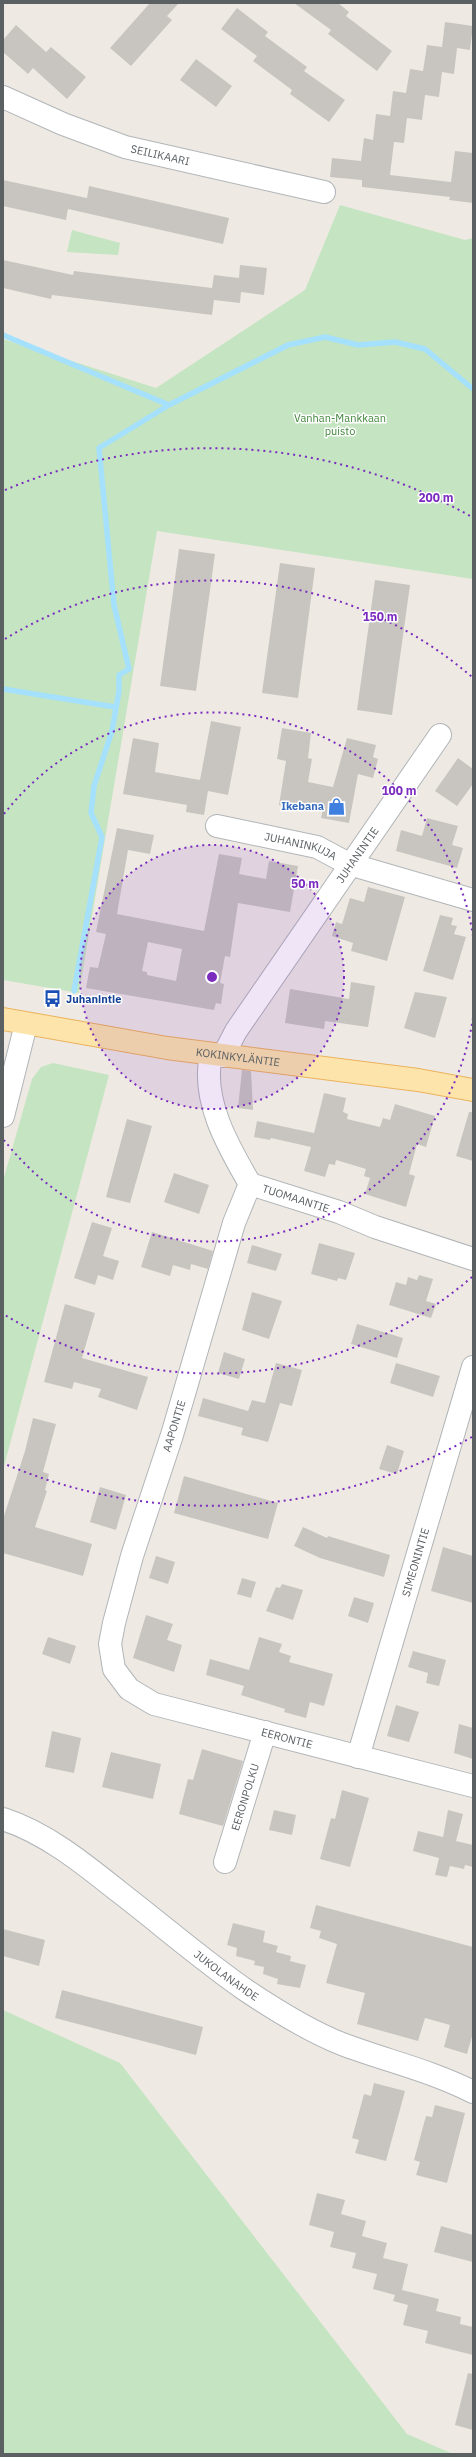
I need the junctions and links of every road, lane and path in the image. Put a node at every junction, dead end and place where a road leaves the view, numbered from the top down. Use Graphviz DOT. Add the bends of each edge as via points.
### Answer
graph roads {
  1 [pos="3,97"];
  2 [pos="324,192"];
  3 [pos="440,736"];
  4 [pos="217,826"];
  5 [pos="349,864"];
  6 [pos="473,900"];
  7 [pos="3,1019"];
  8 [pos="26,1024"];
  9 [pos="217,1055"];
  10 [pos="473,1090"];
  11 [pos="3,1116"];
  12 [pos="250,1184"];
  13 [pos="473,1258"];
  14 [pos="473,1367"];
  15 [pos="114,1670"];
  16 [pos="265,1732"];
  17 [pos="358,1757"];
  18 [pos="473,1786"];
  19 [pos="3,1818"];
  20 [pos="225,1862"];
  21 [pos="473,2092"];
  1 -- 2 [label="street, SEILIKAARI" via="63,124 125,147"];
  3 -- 5 [label="street, JUHANINTIE"];
  4 -- 5 [label="street, JUHANINKUJA" via="317,847"];
  5 -- 6 [label="street, JUHANINKUJA"];
  5 -- 9 [label="street, JUHANINTIE"];
  7 -- 8 [label="main road, KOKINKYLÄNTIE"];
  8 -- 9 [label="main road, KOKINKYLÄNTIE"];
  8 -- 11 [label="street"];
  9 -- 10 [label="main road, KOKINKYLÄNTIE" via="418,1080"];
  9 -- 12 [label="street, TUOMAANTIE" via="208,1070 212,1101 220,1125"];
  12 -- 13 [label="street, TUOMAANTIE"];
  12 -- 15 [label="street, AAPONTIE" via="234,1223 172,1435 132,1556 110,1644"];
  14 -- 17 [label="street, SIMEONINTIE"];
  15 -- 16 [label="street, EERONTIE" via="129,1689 154,1704"];
  16 -- 17 [label="street, EERONTIE"];
  16 -- 20 [label="street, EERONPOLKU"];
  17 -- 18 [label="street, EERONTIE"];
  19 -- 21 [label="street, JUKOLANAHDE" via="53,1843 88,1867 190,1949 247,1991 290,2018 343,2044 441,2076"];
}
